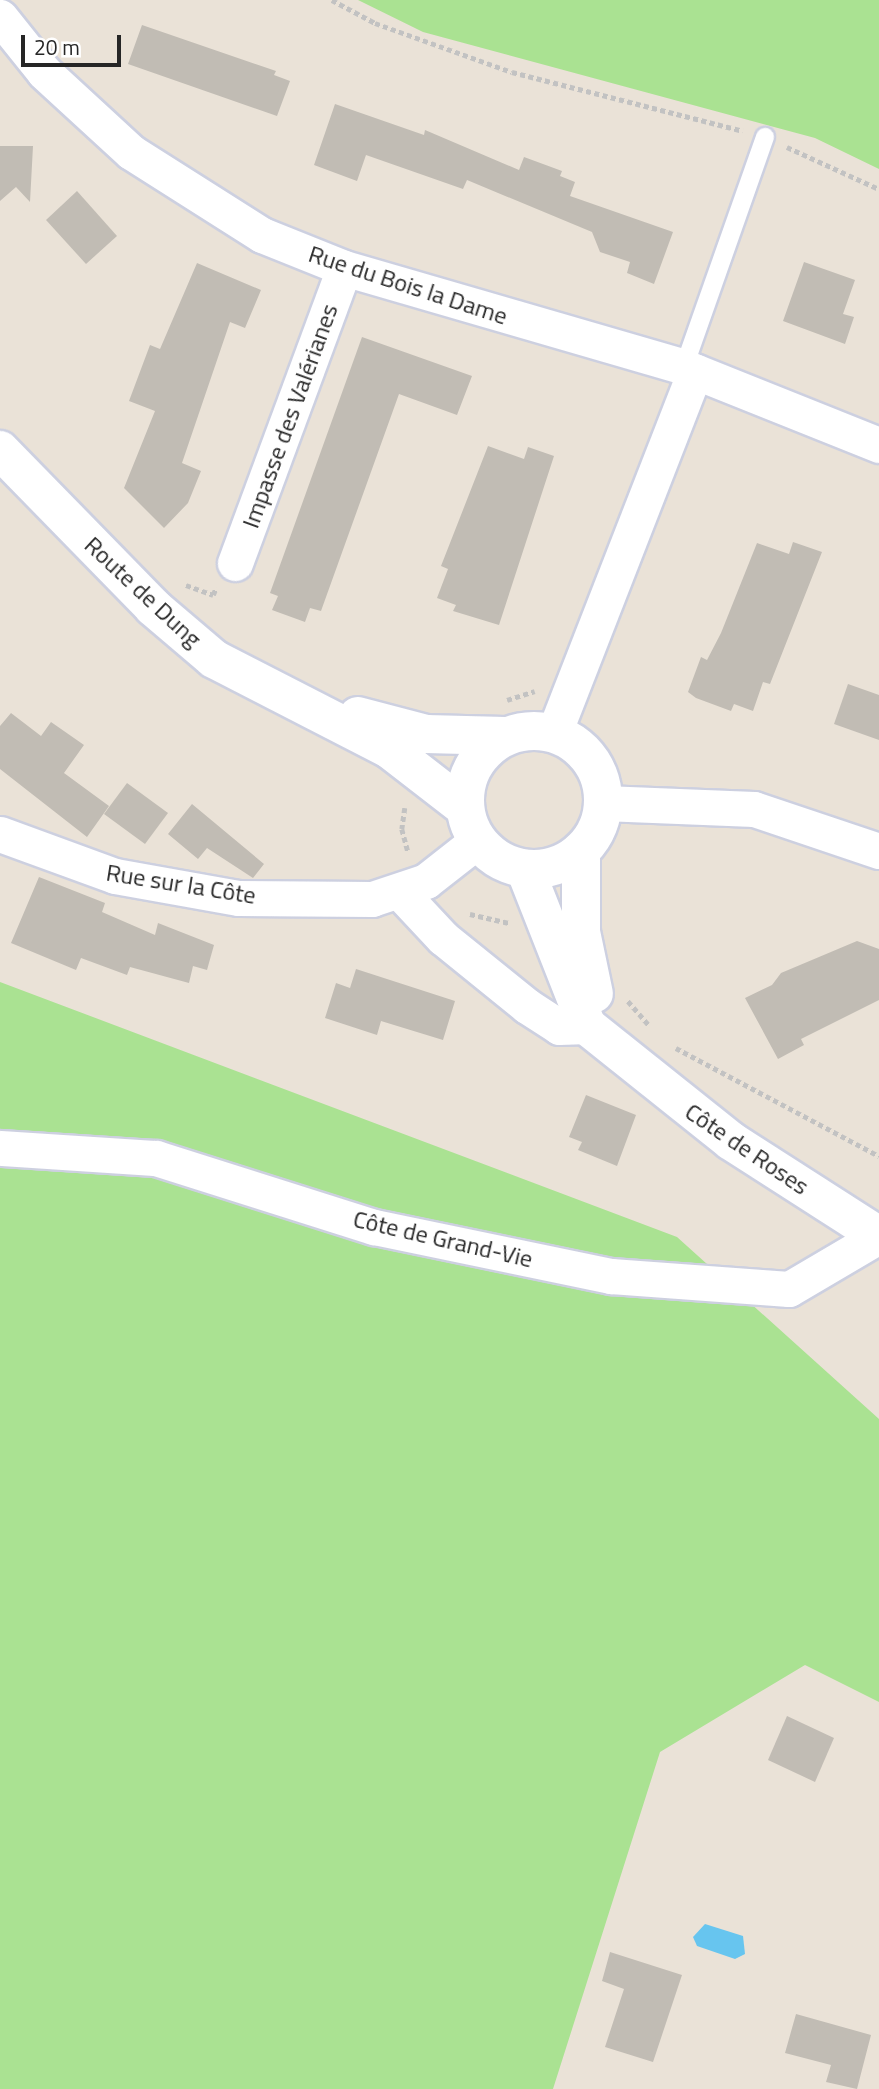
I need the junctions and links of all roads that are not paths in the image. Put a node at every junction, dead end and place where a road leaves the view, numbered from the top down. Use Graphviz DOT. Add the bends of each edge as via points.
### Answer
graph roads {
  1 [pos="0,17"];
  2 [pos="765,137"];
  3 [pos="344,268"];
  4 [pos="690,369"];
  5 [pos="879,444"];
  6 [pos="0,450"];
  7 [pos="235,564"];
  8 [pos="309,703"];
  9 [pos="503,719"];
  10 [pos="554,733"];
  11 [pos="603,803"];
  12 [pos="471,825"];
  13 [pos="0,834"];
  14 [pos="879,850"];
  15 [pos="581,851"];
  16 [pos="525,869"];
  17 [pos="399,891"];
  18 [pos="587,1026"];
  19 [pos="622,1053"];
  20 [pos="0,1149"];
  21 [pos="879,1236"];
  1 -- 3 [label="street, Rue du Bois la Dame" via="44,72 131,152 262,235"];
  2 -- 4 [label="lane"];
  3 -- 4 [label="street, Rue du Bois la Dame"];
  3 -- 7 [label="street, Impasse des Valérianes"];
  4 -- 5 [label="street, Rue du Bois la Dame"];
  4 -- 10 [label="street"];
  6 -- 8 [label="street, Route de Dung" via="153,607 214,659"];
  8 -- 9 [label="street, Route de Dung" via="426,734"];
  8 -- 12 [label="street, Route de Dung" via="389,749"];
  9 -- 10 [label="street" via="528,731"];
  9 -- 12 [label="street" via="467,779"];
  10 -- 11 [label="street" via="580,748 597,773"];
  11 -- 14 [label="street" via="754,808"];
  11 -- 15 [label="street" via="597,829"];
  12 -- 16 [label="street" via="498,860"];
  12 -- 17 [label="street, Rue sur la Côte" via="426,881"];
  13 -- 17 [label="street, Rue sur la Côte" via="114,876 238,898 372,899"];
  15 -- 16 [label="street" via="555,867"];
  15 -- 19 [label="street, Côte de Roses" via="583,944 593,991"];
  16 -- 18 [label="street"];
  17 -- 18 [label="street" via="443,937 527,1006 559,1027"];
  18 -- 19 [label="street, Côte de Roses"];
  19 -- 21 [label="street, Côte de Roses" via="731,1141"];
  20 -- 21 [label="street, Côte de Grand-Vie" via="156,1158 374,1227 611,1276 789,1289"];
}
